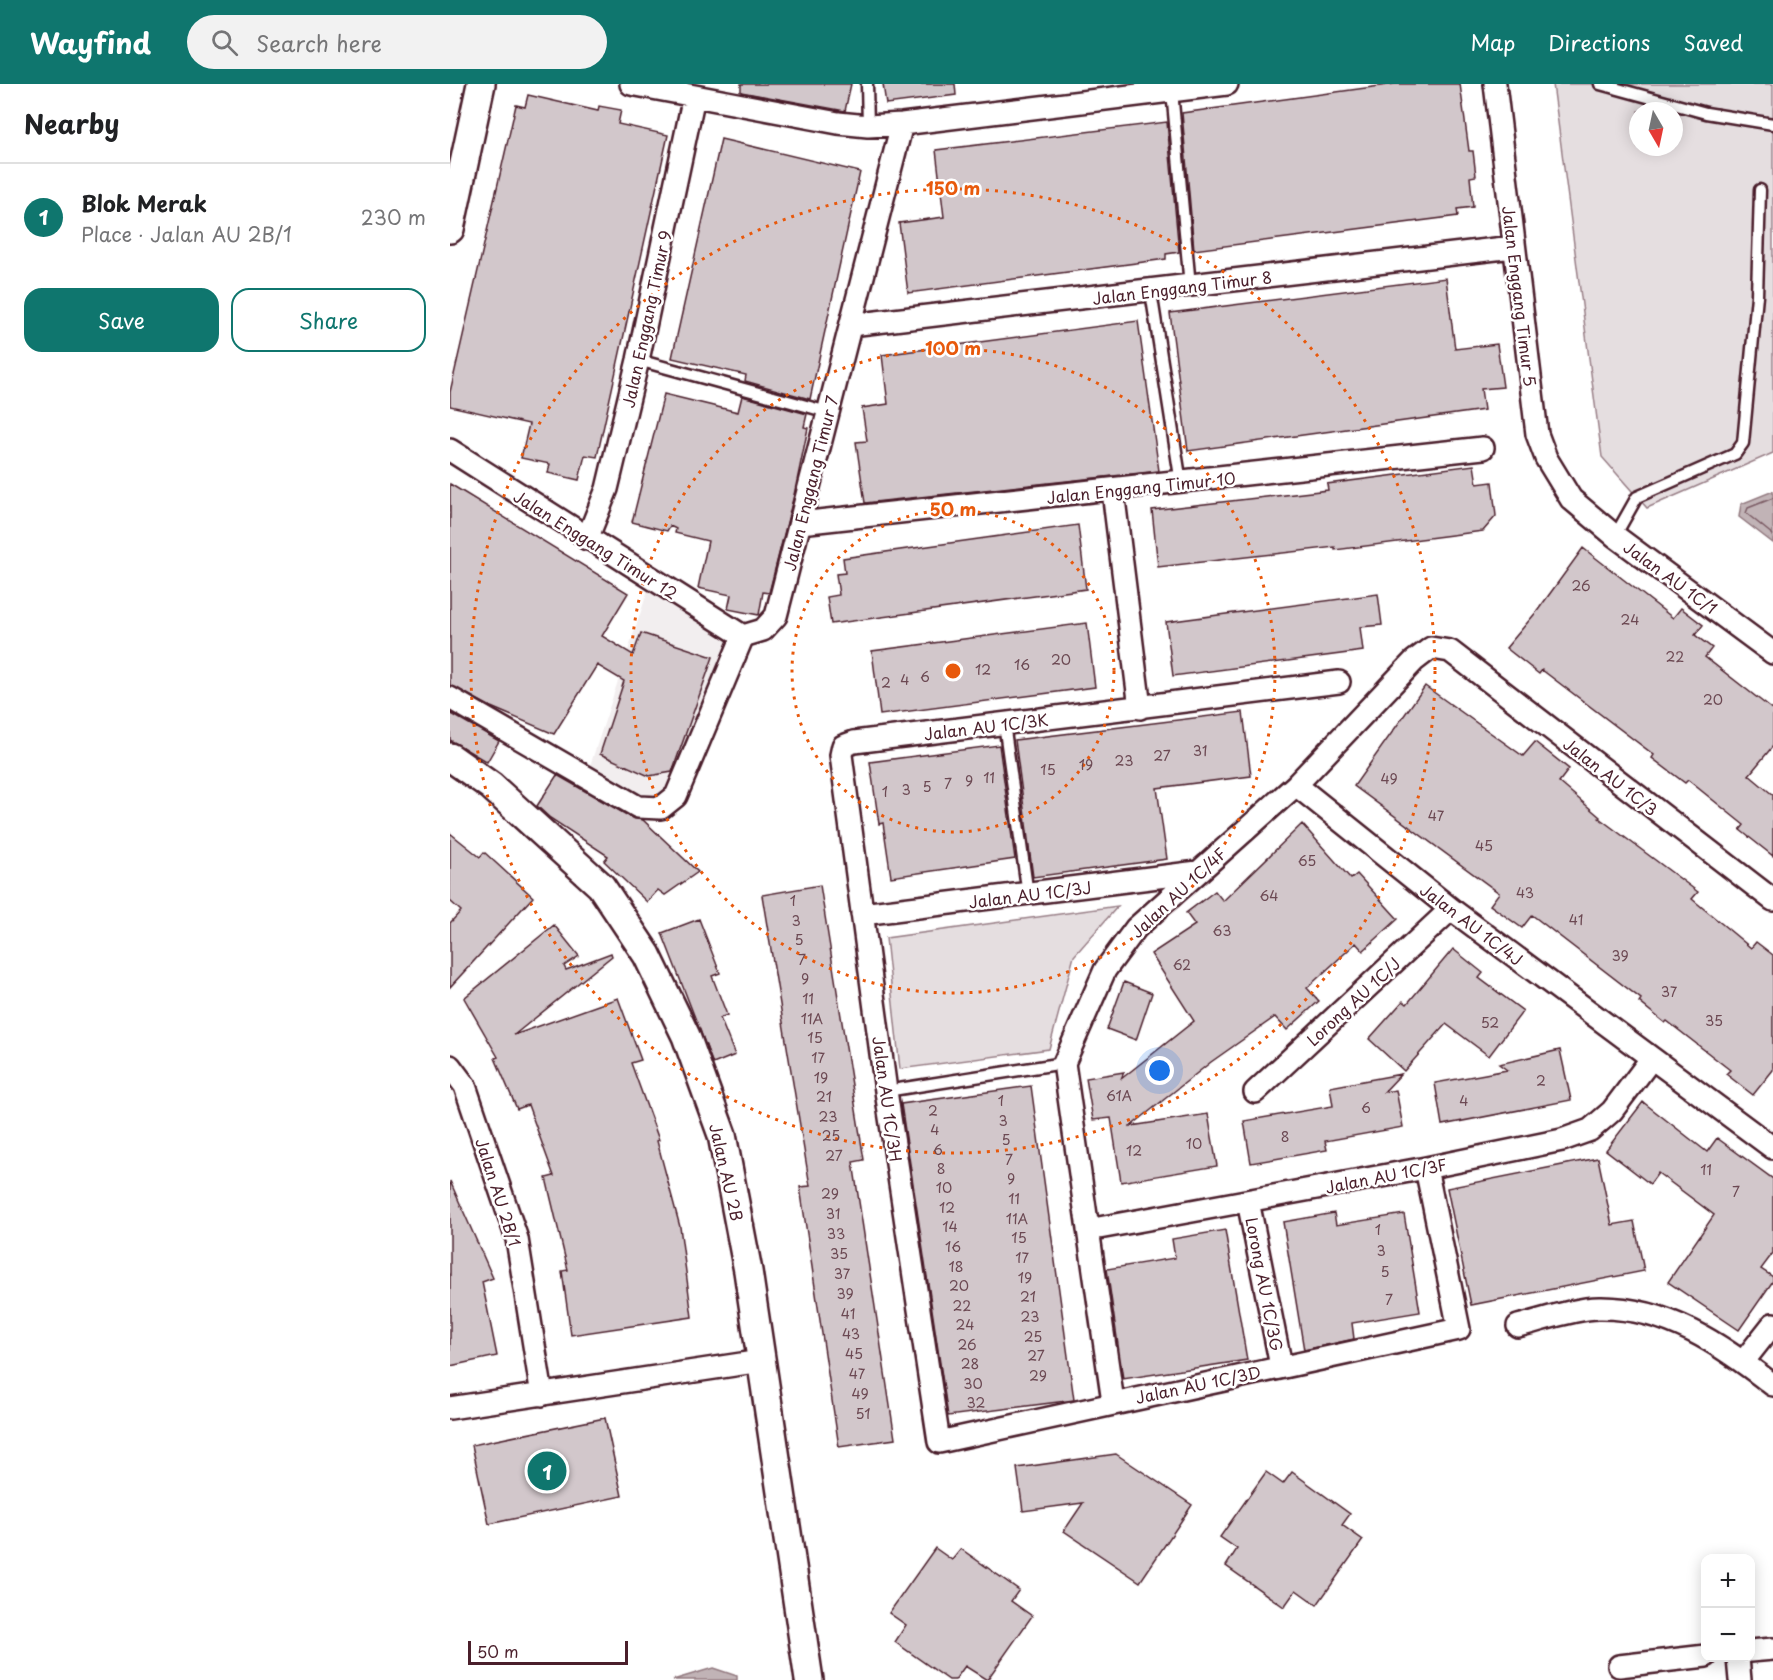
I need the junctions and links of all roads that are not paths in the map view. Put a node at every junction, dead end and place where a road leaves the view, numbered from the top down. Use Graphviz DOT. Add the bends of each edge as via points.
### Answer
graph roads {
  1 [pos="481,84"];
  2 [pos="631,84"];
  3 [pos="867,84"];
  4 [pos="1227,84"];
  5 [pos="1494,84"];
  6 [pos="1600,84"];
  7 [pos="1172,91"];
  8 [pos="694,96"];
  9 [pos="902,124"];
  10 [pos="1773,124"];
  11 [pos="868,126"];
  12 [pos="1760,190"];
  13 [pos="450,229"];
  14 [pos="1513,247"];
  15 [pos="1190,286"];
  16 [pos="1151,292"];
  17 [pos="851,325"];
  18 [pos="638,360"];
  19 [pos="828,412"];
  20 [pos="1483,448"];
  21 [pos="450,450"];
  22 [pos="1180,483"];
  23 [pos="1113,491"];
  24 [pos="1571,499"];
  25 [pos="800,523"];
  26 [pos="1614,536"];
  27 [pos="587,539"];
  28 [pos="743,636"];
  29 [pos="1450,651"];
  30 [pos="1773,653"];
  31 [pos="1339,682"];
  32 [pos="450,698"];
  33 [pos="1140,708"];
  34 [pos="1004,723"];
  35 [pos="841,755"];
  36 [pos="450,757"];
  37 [pos="1296,785"];
  38 [pos="1198,872"];
  39 [pos="1028,895"];
  40 [pos="1773,900"];
  41 [pos="1451,909"];
  42 [pos="862,914"];
  43 [pos="1651,1059"];
  44 [pos="1064,1063"];
  45 [pos="450,1066"];
  46 [pos="886,1091"];
  47 [pos="1255,1092"];
  48 [pos="1773,1148"];
  49 [pos="1426,1168"];
  50 [pos="1248,1201"];
  51 [pos="1088,1230"];
  52 [pos="1773,1324"];
  53 [pos="1518,1326"];
  54 [pos="761,1361"];
  55 [pos="1743,1362"];
  56 [pos="1281,1366"];
  57 [pos="1773,1385"];
  58 [pos="542,1395"];
  59 [pos="1113,1402"];
  60 [pos="450,1408"];
  61 [pos="939,1442"];
  62 [pos="1773,1649"];
  63 [pos="1755,1651"];
  64 [pos="1701,1657"];
  65 [pos="1738,1662"];
  66 [pos="1620,1666"];
  67 [pos="809,1680"];
  68 [pos="1740,1680"];
  1 -- 13 [label="street"];
  2 -- 8 [label="street"];
  3 -- 11 [label="lane"];
  4 -- 7 [label="street"];
  5 -- 14 [label="street, Jalan Enggang Timur 5"];
  6 -- 10 [label="lane" via="1706,113"];
  7 -- 9 [label="street" via="1097,96"];
  7 -- 15 [label="lane"];
  8 -- 11 [label="street"];
  8 -- 18 [label="street, Jalan Enggang Timur 9"];
  9 -- 11 [label="street"];
  9 -- 17 [label="street, Jalan Enggang Timur 7"];
  12 -- 26 [label="lane" via="1757,296 1743,443 1735,454 1636,497"];
  14 -- 15 [label="street, Jalan Enggang Timur 8"];
  14 -- 24 [label="street, Jalan Enggang Timur 5" via="1537,434 1546,458"];
  15 -- 16 [label="street, Jalan Enggang Timur 8"];
  16 -- 17 [label="street, Jalan Enggang Timur 8"];
  16 -- 22 [label="lane"];
  17 -- 19 [label="street, Jalan Enggang Timur 7"];
  18 -- 19 [label="lane"];
  18 -- 27 [label="street, Jalan Enggang Timur 9" via="607,489"];
  19 -- 25 [label="street, Jalan Enggang Timur 7"];
  20 -- 22 [label="street, Jalan Enggang Timur 10"];
  21 -- 27 [label="street, Jalan Enggang Timur 12"];
  22 -- 23 [label="street, Jalan Enggang Timur 10"];
  23 -- 25 [label="street, Jalan Enggang Timur 10"];
  23 -- 33 [label="street"];
  24 -- 26 [label="street, Jalan AU 1C/1"];
  25 -- 28 [label="street, Jalan Enggang Timur 7" via="776,616 763,630"];
  26 -- 30 [label="street, Jalan AU 1C/1"];
  27 -- 28 [label="street, Jalan Enggang Timur 12"];
  28 -- 32 [label="street" via="676,796 661,808 638,807"];
  29 -- 37 [label="street, Jalan AU 1C/4F" via="1431,648 1414,661"];
  29 -- 40 [label="street, Jalan AU 1C/3"];
  31 -- 33 [label="street, Jalan AU 1C/3K"];
  33 -- 34 [label="street, Jalan AU 1C/3K"];
  34 -- 35 [label="street, Jalan AU 1C/3K" via="854,742 843,746"];
  34 -- 39 [label="lane"];
  35 -- 42 [label="street, Jalan AU 1C/3H"];
  36 -- 54 [label="street, Jalan AU 2B" via="491,786 601,886 647,955 686,1036 722,1135"];
  37 -- 38 [label="street, Jalan AU 1C/4F"];
  37 -- 41 [label="street, Jalan AU 1C/4J"];
  38 -- 39 [label="street, Jalan AU 1C/3J"];
  38 -- 44 [label="street, Jalan AU 1C/4F" via="1136,927 1105,970"];
  39 -- 42 [label="street, Jalan AU 1C/3J"];
  41 -- 43 [label="street, Jalan AU 1C/4J"];
  41 -- 47 [label="street, Lorong AU 1C/J"];
  42 -- 46 [label="street, Jalan AU 1C/3H"];
  43 -- 48 [label="street, Jalan AU 1C/4J"];
  43 -- 49 [label="street, Jalan AU 1C/3F" via="1611,1111 1590,1130 1562,1140"];
  44 -- 46 [label="lane"];
  44 -- 51 [label="street"];
  45 -- 58 [label="street, Jalan AU 2B/1" via="465,1086 517,1239"];
  46 -- 61 [label="street, Jalan AU 1C/3H"];
  49 -- 50 [label="street, Jalan AU 1C/3F"];
  49 -- 56 [label="street, Jalan AU 1C/3D" via="1459,1329"];
  50 -- 51 [label="street, Jalan AU 1C/3F"];
  50 -- 56 [label="street, Lorong AU 1C/3G"];
  51 -- 59 [label="street"];
  52 -- 55 [label="street"];
  53 -- 55 [label="street" via="1599,1308 1654,1315 1703,1335"];
  54 -- 58 [label="street"];
  54 -- 67 [label="street, Jalan AU 2B"];
  55 -- 57 [label="street"];
  56 -- 59 [label="street, Jalan AU 1C/3D"];
  58 -- 60 [label="street"];
  59 -- 61 [label="street, Jalan AU 1C/3D"];
  62 -- 63 [label="street"];
  64 -- 66 [label="street"];
  65 -- 68 [label="street"];
}
